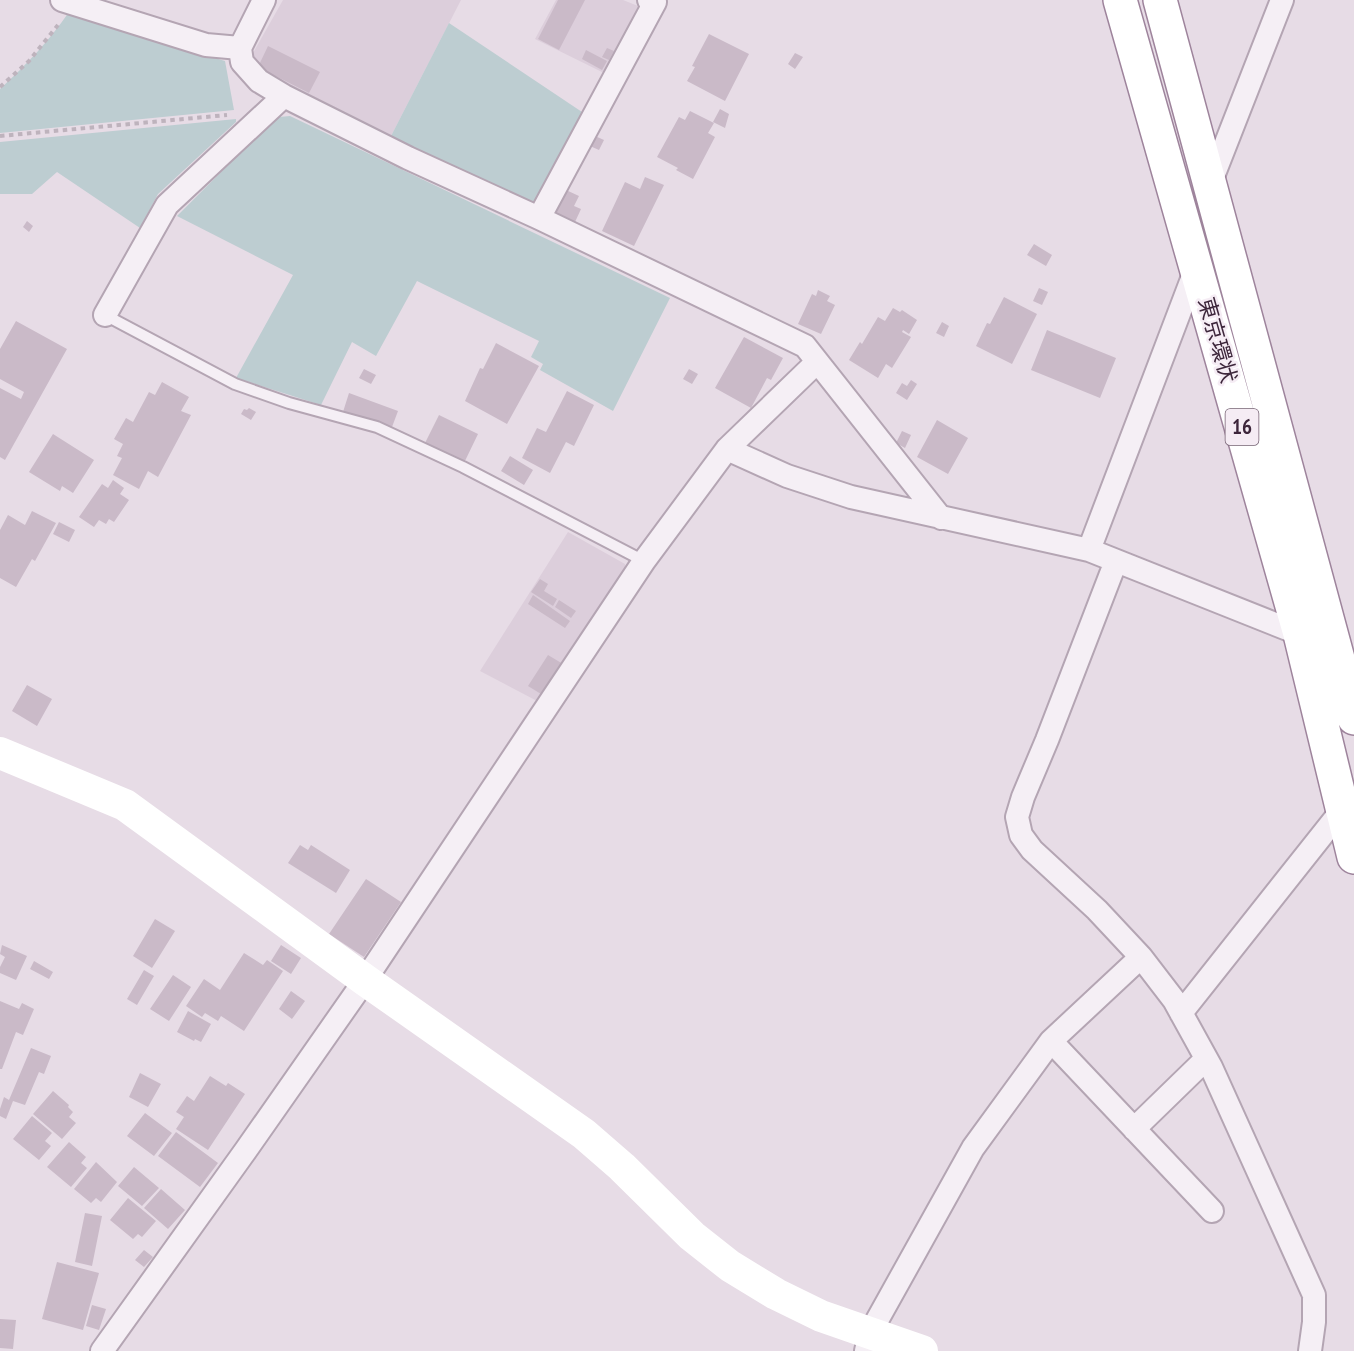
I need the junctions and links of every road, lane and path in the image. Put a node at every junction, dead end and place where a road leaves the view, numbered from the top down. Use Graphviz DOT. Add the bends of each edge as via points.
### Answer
graph roads {
  1 [pos="264,0"];
  2 [pos="649,0"];
  3 [pos="1120,0"];
  4 [pos="1160,0"];
  5 [pos="1282,0"];
  6 [pos="67,2"];
  7 [pos="240,48"];
  8 [pos="0,87"];
  9 [pos="284,96"];
  10 [pos="267,111"];
  11 [pos="0,136"];
  12 [pos="1210,184"];
  13 [pos="539,218"];
  14 [pos="1197,266"];
  15 [pos="105,315"];
  16 [pos="817,362"];
  17 [pos="727,449"];
  18 [pos="941,518"];
  19 [pos="1089,550"];
  20 [pos="644,561"];
  21 [pos="1116,561"];
  22 [pos="1300,634"];
  23 [pos="1344,644"];
  24 [pos="1354,718"];
  25 [pos="0,753"];
  26 [pos="1342,810"];
  27 [pos="1354,857"];
  28 [pos="1141,957"];
  29 [pos="365,980"];
  30 [pos="1181,1013"];
  31 [pos="1050,1041"];
  32 [pos="1206,1059"];
  33 [pos="1134,1129"];
  34 [pos="1212,1211"];
  35 [pos="868,1342"];
  36 [pos="102,1351"];
  37 [pos="922,1351"];
  38 [pos="1310,1351"];
  1 -- 7 [label="street"];
  2 -- 13 [label="street" via="655,2"];
  3 -- 14 [label="highway, 東京環状 / 16"];
  4 -- 12 [label="highway, 東京環状 / 16"];
  5 -- 12 [label="street"];
  6 -- 7 [label="street" via="206,45"];
  6 -- 8 [label="path" via="52,35"];
  7 -- 9 [label="street" via="242,62 259,81"];
  9 -- 10 [label="street"];
  9 -- 13 [label="street"];
  10 -- 11 [label="path"];
  10 -- 15 [label="street" via="167,205"];
  12 -- 23 [label="highway, 東京環状 / 16"];
  13 -- 16 [label="street" via="805,345"];
  14 -- 19 [label="street"];
  14 -- 22 [label="highway, 東京環状 / 16"];
  15 -- 20 [label="lane" via="235,384 377,428 463,467"];
  16 -- 17 [label="street"];
  16 -- 18 [label="street"];
  17 -- 18 [label="street" via="787,476 851,497"];
  17 -- 20 [label="street"];
  18 -- 19 [label="street"];
  19 -- 21 [label="street"];
  20 -- 29 [label="street"];
  21 -- 22 [label="street"];
  21 -- 28 [label="street" via="1017,817 1032,850"];
  22 -- 26 [label="highway, 東京環状 / 16"];
  23 -- 24 [label="highway, 東京環状 / 16"];
  25 -- 29 [label="street" via="124,805"];
  26 -- 27 [label="highway, 東京環状 / 16"];
  26 -- 30 [label="street"];
  28 -- 30 [label="street"];
  28 -- 31 [label="street"];
  29 -- 35 [label="street" via="584,1134 692,1236 730,1266"];
  29 -- 36 [label="street"];
  30 -- 32 [label="street"];
  31 -- 33 [label="street"];
  31 -- 35 [label="street" via="972,1148"];
  32 -- 33 [label="street"];
  32 -- 38 [label="street" via="1314,1294"];
  33 -- 34 [label="street"];
  35 -- 37 [label="street"];
}
